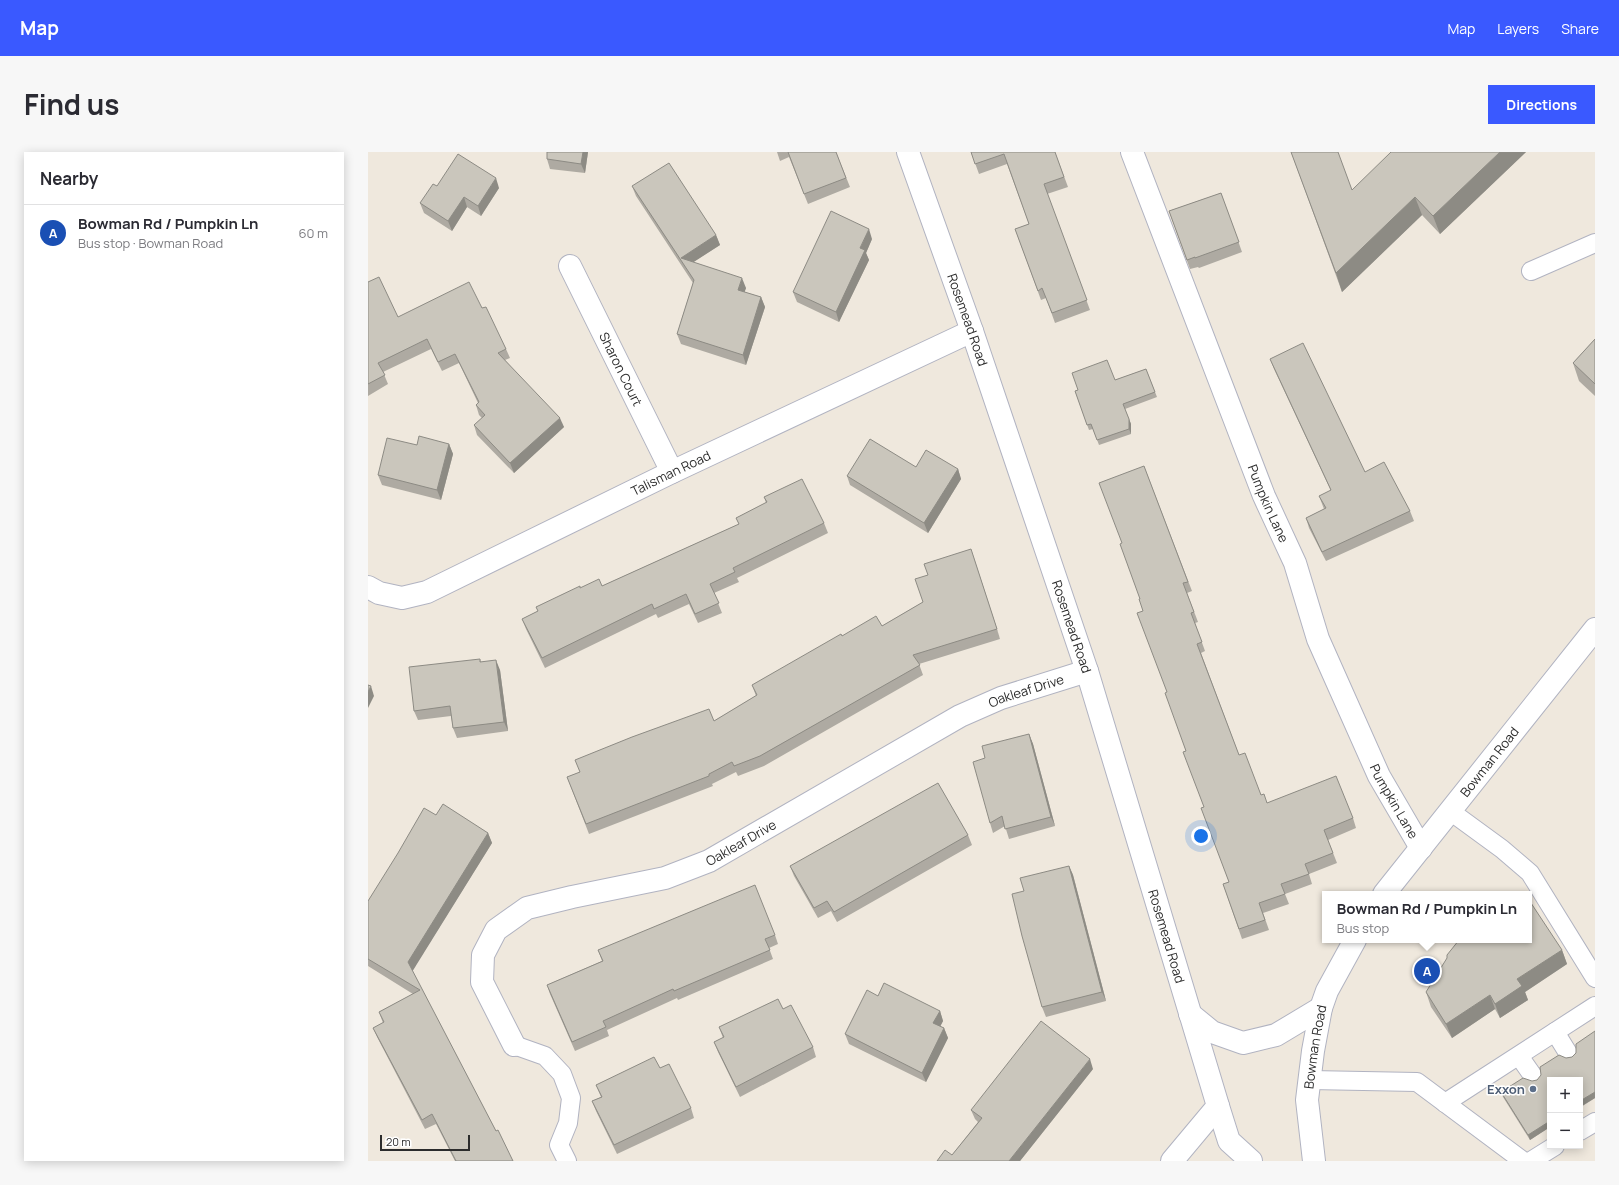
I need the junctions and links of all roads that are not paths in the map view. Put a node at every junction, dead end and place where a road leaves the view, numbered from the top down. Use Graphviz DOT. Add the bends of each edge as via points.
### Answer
graph roads {
  1 [pos="908,152"];
  2 [pos="1132,152"];
  3 [pos="1595,244"];
  4 [pos="570,266"];
  5 [pos="1531,271"];
  6 [pos="972,331"];
  7 [pos="672,472"];
  8 [pos="368,587"];
  9 [pos="1595,629"];
  10 [pos="1087,671"];
  11 [pos="1450,811"];
  12 [pos="1421,848"];
  13 [pos="1386,891"];
  14 [pos="1353,943"];
  15 [pos="1595,978"];
  16 [pos="1595,1006"];
  17 [pos="1321,1008"];
  18 [pos="1190,1014"];
  19 [pos="1555,1032"];
  20 [pos="514,1045"];
  21 [pos="1568,1053"];
  22 [pos="1519,1056"];
  23 [pos="1533,1076"];
  24 [pos="1310,1080"];
  25 [pos="1445,1103"];
  26 [pos="1218,1106"];
  27 [pos="1595,1122"];
  28 [pos="1583,1129"];
  29 [pos="1550,1149"];
  30 [pos="567,1161"];
  31 [pos="1172,1161"];
  32 [pos="1252,1161"];
  33 [pos="1314,1161"];
  34 [pos="1523,1161"];
  35 [pos="1531,1161"];
  1 -- 6 [label="street, Rosemead Road"];
  2 -- 12 [label="street, Pumpkin Lane" via="1264,496 1295,563 1318,639 1379,776"];
  3 -- 5 [label="lane"];
  4 -- 7 [label="street, Sharon Court"];
  6 -- 7 [label="street, Talisman Road"];
  6 -- 10 [label="street, Rosemead Road"];
  7 -- 8 [label="street, Talisman Road" via="427,592 402,598 379,593"];
  9 -- 11 [label="street, Bowman Road"];
  10 -- 18 [label="street, Rosemead Road"];
  10 -- 20 [label="street, Oakleaf Drive" via="1001,698 960,716 709,861 664,878 572,896 528,908 496,930 483,955 482,982"];
  11 -- 12 [label="street, Bowman Road"];
  11 -- 15 [label="lane" via="1530,873"];
  12 -- 13 [label="street, Bowman Road"];
  14 -- 17 [label="street, Bowman Road" via="1327,991"];
  16 -- 19 [label="lane"];
  17 -- 18 [label="street" via="1276,1035 1243,1043 1212,1032"];
  17 -- 24 [label="street, Bowman Road"];
  18 -- 26 [label="street, Rosemead Road"];
  19 -- 21 [label="lane"];
  19 -- 22 [label="lane"];
  20 -- 30 [label="lane" via="545,1056 562,1074 571,1098 568,1124 559,1145"];
  22 -- 23 [label="lane"];
  22 -- 25 [label="lane"];
  24 -- 25 [label="lane" via="1416,1082"];
  24 -- 33 [label="street, Bowman Road" via="1307,1100"];
  25 -- 34 [label="lane"];
  26 -- 31 [label="street"];
  26 -- 32 [label="street, Rosemead Road" via="1229,1141"];
  27 -- 28 [label="lane"];
  29 -- 35 [label="lane"];
}
